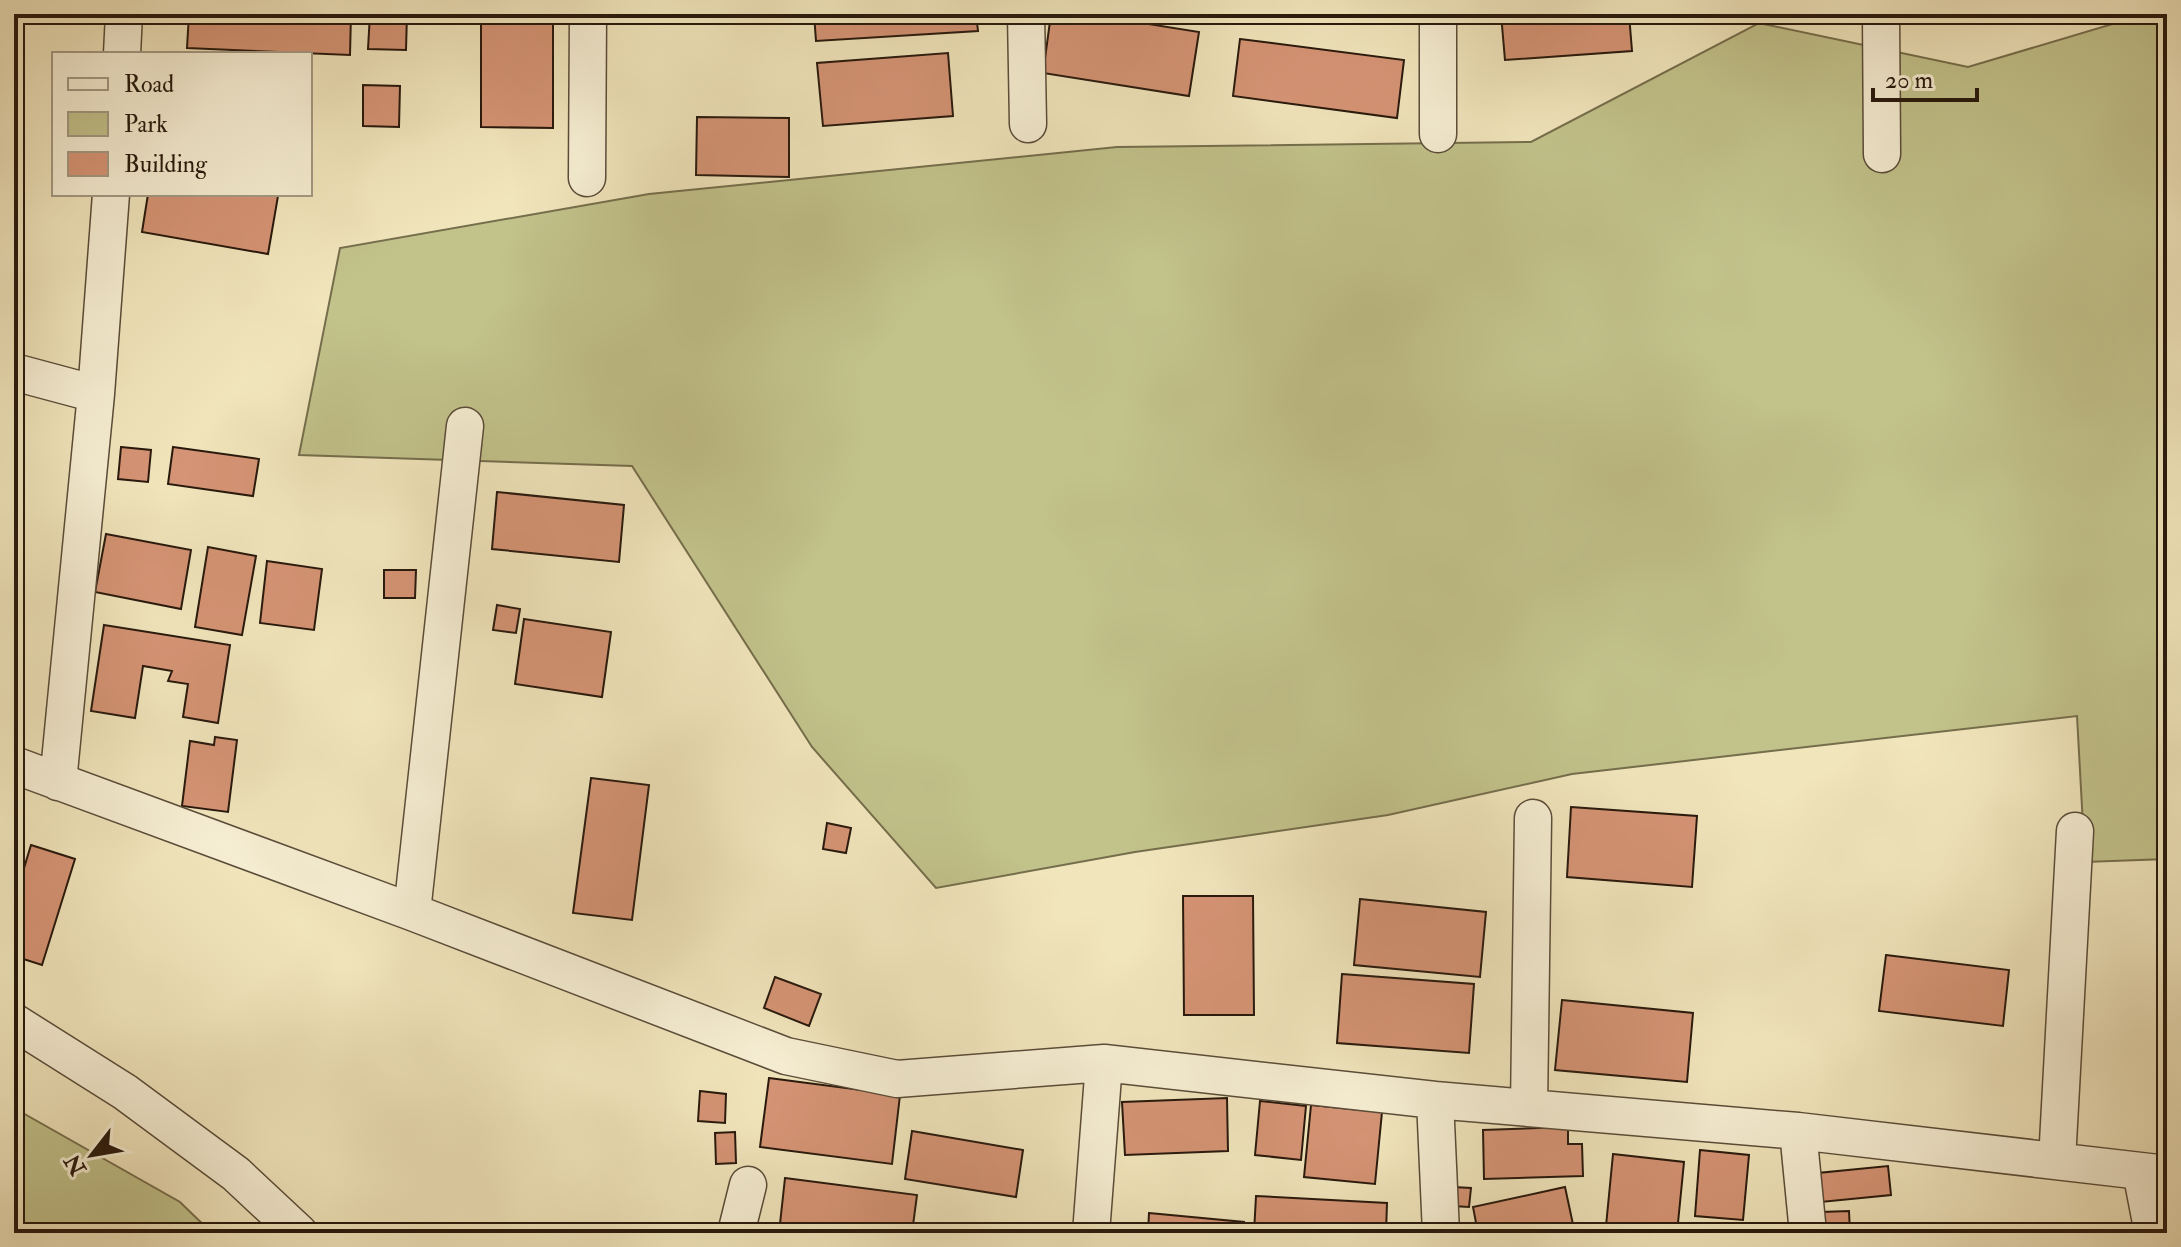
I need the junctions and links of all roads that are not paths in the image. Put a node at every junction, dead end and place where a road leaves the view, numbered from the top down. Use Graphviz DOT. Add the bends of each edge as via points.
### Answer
graph roads {
  1 [pos="124,14"];
  2 [pos="588,14"];
  3 [pos="1026,14"];
  4 [pos="1438,14"];
  5 [pos="1881,14"];
  6 [pos="122,52"];
  7 [pos="1028,124"];
  8 [pos="1438,134"];
  9 [pos="1882,154"];
  10 [pos="587,178"];
  11 [pos="111,196"];
  12 [pos="14,372"];
  13 [pos="96,394"];
  14 [pos="465,426"];
  15 [pos="14,765"];
  16 [pos="58,782"];
  17 [pos="1533,818"];
  18 [pos="2075,831"];
  19 [pos="412,912"];
  20 [pos="14,1022"];
  21 [pos="1104,1063"];
  22 [pos="1435,1100"];
  23 [pos="1529,1108"];
  24 [pos="1798,1131"];
  25 [pos="2057,1161"];
  26 [pos="2154,1172"];
  27 [pos="748,1185"];
  28 [pos="299,1233"];
  29 [pos="736,1233"];
  30 [pos="1091,1233"];
  31 [pos="1441,1233"];
  32 [pos="1808,1233"];
  33 [pos="2153,1233"];
  1 -- 6 [label="street"];
  2 -- 10 [label="street"];
  3 -- 7 [label="street"];
  4 -- 8 [label="street"];
  5 -- 9 [label="street"];
  11 -- 13 [label="street"];
  12 -- 13 [label="street"];
  13 -- 16 [label="street"];
  14 -- 19 [label="street"];
  15 -- 16 [label="street"];
  16 -- 19 [label="street"];
  17 -- 23 [label="street"];
  18 -- 25 [label="street"];
  19 -- 21 [label="street" via="786,1056 897,1079"];
  20 -- 28 [label="street" via="125,1092 236,1174"];
  21 -- 22 [label="street"];
  21 -- 30 [label="street"];
  22 -- 23 [label="street"];
  22 -- 31 [label="street"];
  23 -- 24 [label="street"];
  24 -- 25 [label="street"];
  24 -- 32 [label="street"];
  25 -- 26 [label="street"];
  26 -- 33 [label="street"];
  27 -- 29 [label="street"];
}
